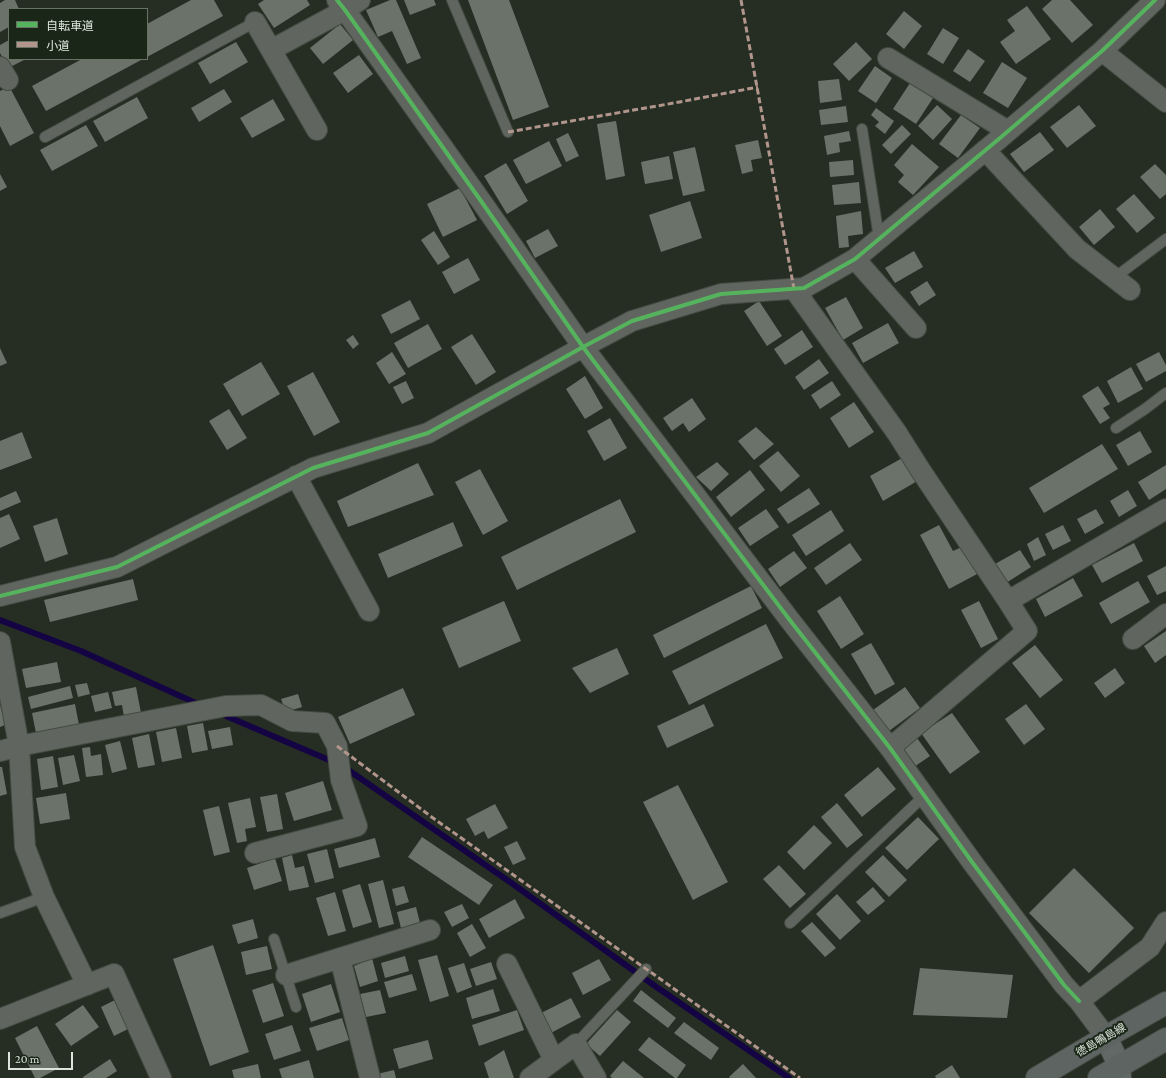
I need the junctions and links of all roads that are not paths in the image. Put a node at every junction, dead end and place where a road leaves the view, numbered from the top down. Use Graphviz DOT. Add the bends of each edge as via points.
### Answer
graph roads {
  1 [pos="452,0"];
  2 [pos="1155,0"];
  3 [pos="347,3"];
  4 [pos="255,22"];
  5 [pos="271,50"];
  6 [pos="1102,51"];
  7 [pos="888,58"];
  8 [pos="1166,102"];
  9 [pos="862,129"];
  10 [pos="317,130"];
  11 [pos="1008,131"];
  12 [pos="508,132"];
  13 [pos="45,138"];
  14 [pos="985,150"];
  15 [pos="880,238"];
  16 [pos="1166,239"];
  17 [pos="855,259"];
  18 [pos="1114,278"];
  19 [pos="794,289"];
  20 [pos="1130,290"];
  21 [pos="916,328"];
  22 [pos="583,347"];
  23 [pos="1166,393"];
  24 [pos="1116,428"];
  25 [pos="296,476"];
  26 [pos="1166,509"];
  27 [pos="0,596"];
  28 [pos="1008,601"];
  29 [pos="369,612"];
  30 [pos="1166,614"];
  31 [pos="1132,639"];
  32 [pos="0,642"];
  33 [pos="19,746"];
  34 [pos="890,748"];
  35 [pos="0,751"];
  36 [pos="924,796"];
  37 [pos="255,853"];
  38 [pos="44,897"];
  39 [pos="0,913"];
  40 [pos="1166,922"];
  41 [pos="790,923"];
  42 [pos="430,930"];
  43 [pos="274,939"];
  44 [pos="340,958"];
  45 [pos="507,964"];
  46 [pos="646,969"];
  47 [pos="286,975"];
  48 [pos="87,985"];
  49 [pos="1079,1001"];
  50 [pos="1166,1003"];
  51 [pos="296,1007"];
  52 [pos="0,1019"];
  53 [pos="1106,1037"];
  54 [pos="1166,1039"];
  55 [pos="576,1044"];
  56 [pos="554,1060"];
  57 [pos="1120,1072"];
  58 [pos="161,1078"];
  59 [pos="370,1078"];
  60 [pos="530,1078"];
  61 [pos="596,1078"];
  62 [pos="1037,1078"];
  63 [pos="1098,1078"];
  1 -- 12 [label="lane"];
  2 -- 6 [label="street"];
  3 -- 5 [label="street"];
  3 -- 22 [label="street"];
  4 -- 5 [label="street"];
  4 -- 13 [label="lane"];
  5 -- 10 [label="street"];
  6 -- 8 [label="street"];
  6 -- 11 [label="street"];
  7 -- 11 [label="street"];
  9 -- 15 [label="lane"];
  11 -- 14 [label="street"];
  14 -- 15 [label="street"];
  14 -- 18 [label="street" via="1077,249"];
  15 -- 17 [label="street"];
  16 -- 18 [label="lane"];
  17 -- 19 [label="street" via="804,288"];
  17 -- 21 [label="street"];
  18 -- 20 [label="street"];
  19 -- 22 [label="street" via="721,294 632,321"];
  19 -- 28 [label="street" via="897,433"];
  22 -- 25 [label="street" via="428,433 313,468"];
  22 -- 34 [label="street"];
  23 -- 24 [label="lane"];
  25 -- 27 [label="street" via="117,567"];
  25 -- 29 [label="street"];
  26 -- 28 [label="street"];
  28 -- 34 [label="street" via="1028,631"];
  30 -- 31 [label="street"];
  32 -- 33 [label="street"];
  33 -- 35 [label="street"];
  33 -- 37 [label="street" via="226,706 261,705 292,721 325,723 337,746 341,780 357,826"];
  33 -- 38 [label="street" via="25,846"];
  34 -- 36 [label="street"];
  36 -- 41 [label="lane"];
  36 -- 49 [label="street" via="1059,979"];
  38 -- 39 [label="lane"];
  38 -- 48 [label="street"];
  40 -- 49 [label="street" via="1150,947"];
  42 -- 44 [label="street"];
  43 -- 47 [label="lane"];
  44 -- 47 [label="street"];
  44 -- 59 [label="street"];
  45 -- 56 [label="street"];
  46 -- 55 [label="lane"];
  47 -- 51 [label="lane"];
  48 -- 52 [label="street"];
  48 -- 58 [label="street" via="114,974"];
  49 -- 53 [label="street"];
  50 -- 53 [label="main road, 徳島鴨島線"];
  53 -- 57 [label="street"];
  53 -- 62 [label="main road, 徳島鴨島線"];
  54 -- 57 [label="main road"];
  55 -- 56 [label="street"];
  55 -- 61 [label="street"];
  56 -- 60 [label="street"];
  57 -- 63 [label="main road"];
}
